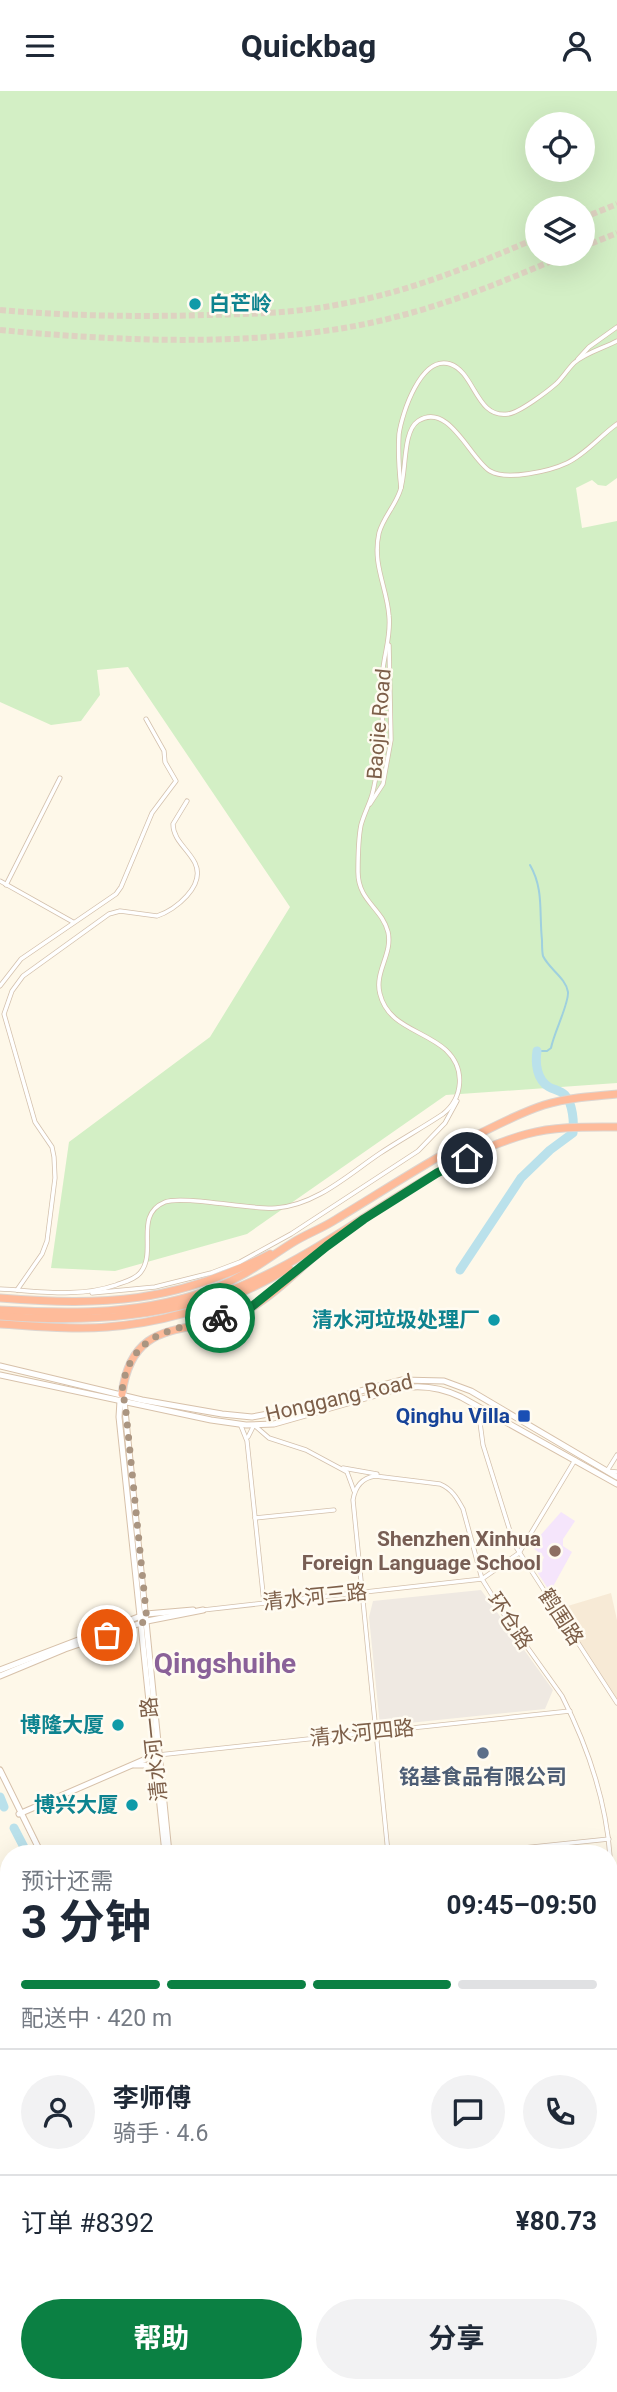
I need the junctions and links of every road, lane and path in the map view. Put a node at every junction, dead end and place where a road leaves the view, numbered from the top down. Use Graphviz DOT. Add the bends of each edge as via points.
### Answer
graph roads {
  1 [pos="617,327"];
  2 [pos="617,341"];
  3 [pos="574,363"];
  4 [pos="617,424"];
  5 [pos="401,490"];
  6 [pos="389,638"];
  7 [pos="146,719"];
  8 [pos="60,778"];
  9 [pos="187,801"];
  10 [pos="366,809"];
  11 [pos="0,881"];
  12 [pos="6,885"];
  13 [pos="73,922"];
  14 [pos="0,986"];
  15 [pos="459,1094"];
  16 [pos="617,1094"];
  17 [pos="613,1127"];
  18 [pos="364,1219"];
  19 [pos="292,1243"];
  20 [pos="327,1246"];
  21 [pos="0,1289"];
  22 [pos="17,1290"];
  23 [pos="83,1293"];
  24 [pos="0,1298"];
  25 [pos="0,1310"];
  26 [pos="29,1315"];
  27 [pos="0,1316"];
  28 [pos="0,1324"];
  29 [pos="0,1366"];
  30 [pos="0,1375"];
  31 [pos="122,1399"];
  32 [pos="495,1405"];
  33 [pos="478,1407"];
  34 [pos="489,1413"];
  35 [pos="240,1424"];
  36 [pos="254,1425"];
  37 [pos="247,1441"];
  38 [pos="617,1455"];
  39 [pos="575,1460"];
  40 [pos="341,1468"];
  41 [pos="607,1471"];
  42 [pos="617,1474"];
  43 [pos="389,1476"];
  44 [pos="617,1484"];
  45 [pos="354,1493"];
  46 [pos="334,1510"];
  47 [pos="255,1518"];
  48 [pos="519,1553"];
  49 [pos="482,1579"];
  50 [pos="362,1592"];
  51 [pos="264,1603"];
  52 [pos="203,1610"];
  53 [pos="143,1615"];
  54 [pos="144,1623"];
  55 [pos="0,1670"];
  56 [pos="0,1676"];
  57 [pos="617,1703"];
  58 [pos="570,1711"];
  59 [pos="376,1731"];
  60 [pos="158,1755"];
  61 [pos="131,1765"];
  62 [pos="0,1770"];
  63 [pos="0,1776"];
  64 [pos="158,1783"];
  65 [pos="20,1814"];
  66 [pos="609,1839"];
  67 [pos="36,1845"];
  68 [pos="166,1845"];
  69 [pos="166,1845"];
  70 [pos="387,1845"];
  71 [pos="551,1845"];
  72 [pos="609,1845"];
  1 -- 3 [label="street"];
  2 -- 3 [label="street"];
  3 -- 5 [label="street" via="550,389 505,415 486,407 454,365 428,368 401,425"];
  4 -- 5 [label="street, Baojie Road" via="569,462 508,475 483,465 446,422 423,419 409,433"];
  5 -- 6 [label="street, Baojie Road" via="379,538 378,570 388,606"];
  6 -- 10 [label="street, Baojie Road" via="383,669 381,739"];
  6 -- 10 [label="street, Baojie Road" via="391,740 383,784"];
  7 -- 13 [label="street" via="176,781 152,813 116,894"];
  8 -- 12 [label="street"];
  9 -- 22 [label="street" via="173,824 175,835 196,864 186,898 157,916 108,914 23,976 4,1014 35,1122 52,1147 55,1178 47,1241"];
  10 -- 15 [label="street, Baojie Road" via="358,876 363,896 388,933 379,981 381,998 397,1021 449,1053 458,1071"];
  11 -- 12 [label="street"];
  12 -- 13 [label="street"];
  13 -- 14 [label="street" via="21,958"];
  15 -- 23 [label="street" via="444,1123 418,1151 270,1247 180,1281"];
  15 -- 23 [label="street" via="443,1114 307,1200 279,1208 177,1200 164,1203 147,1221 146,1258 139,1274"];
  16 -- 19 [label="highway" via="544,1105 510,1118"];
  17 -- 18 [label="highway" via="544,1130 501,1143 437,1173"];
  18 -- 20 [label="highway"];
  18 -- 26 [label="highway" via="257,1280 207,1300 118,1318"];
  19 -- 24 [label="highway" via="219,1278 149,1297 91,1302"];
  19 -- 26 [label="highway" via="234,1280 166,1303"];
  20 -- 28 [label="highway" via="277,1275 183,1314 105,1327"];
  20 -- 31 [label="highway" via="250,1308 163,1333 145,1343 130,1362"];
  21 -- 22 [label="street"];
  22 -- 23 [label="street"];
  25 -- 26 [label="highway"];
  26 -- 27 [label="highway"];
  29 -- 31 [label="street, Honggang Road"];
  30 -- 31 [label="street, Honggang Road"];
  31 -- 32 [label="street, Honggang Road" via="252,1417 390,1382 422,1379 463,1387"];
  31 -- 35 [label="street, Honggang Road"];
  31 -- 53 [label="street, 清水河一路"];
  32 -- 34 [label="street" via="495,1411"];
  32 -- 41 [label="street, Honggang Road"];
  33 -- 34 [label="street, Honggang Road"];
  33 -- 36 [label="street, Honggang Road" via="446,1390 417,1386 274,1424"];
  33 -- 48 [label="street, 鹤围路" via="487,1460"];
  34 -- 39 [label="street, Honggang Road"];
  35 -- 36 [label="street, Honggang Road"];
  35 -- 37 [label="street"];
  36 -- 37 [label="street"];
  36 -- 40 [label="street" via="269,1438"];
  37 -- 47 [label="street"];
  38 -- 41 [label="street"];
  39 -- 44 [label="street, Honggang Road"];
  39 -- 48 [label="street, 清水河三路"];
  40 -- 43 [label="street"];
  40 -- 45 [label="street"];
  41 -- 42 [label="street, Honggang Road"];
  43 -- 45 [label="street, 环仓路" via="370,1477"];
  43 -- 49 [label="street, 环仓路" via="449,1487 463,1509"];
  45 -- 50 [label="street"];
  46 -- 47 [label="street"];
  47 -- 51 [label="street"];
  48 -- 49 [label="street, 清水河三路"];
  48 -- 57 [label="street, 鹤围路"];
  49 -- 50 [label="street, 清水河三路"];
  49 -- 58 [label="street, 环仓路"];
  50 -- 51 [label="street, 清水河三路"];
  50 -- 59 [label="street"];
  51 -- 52 [label="street, 清水河三路"];
  52 -- 53 [label="street, 清水河三路"];
  52 -- 54 [label="street, 清水河三路"];
  53 -- 54 [label="street, 清水河一路"];
  53 -- 55 [label="street, 清水河三路"];
  54 -- 56 [label="street, 清水河三路"];
  54 -- 60 [label="street, 清水河一路"];
  58 -- 59 [label="street, 清水河四路"];
  58 -- 66 [label="street, 环仓路" via="593,1772"];
  59 -- 60 [label="street, 清水河四路"];
  59 -- 70 [label="street"];
  60 -- 61 [label="street"];
  60 -- 64 [label="street, 清水河一路"];
  60 -- 68 [label="street, 清水河一路"];
  61 -- 64 [label="street" via="150,1768"];
  61 -- 65 [label="street"];
  62 -- 65 [label="street"];
  63 -- 65 [label="street"];
  64 -- 69 [label="street, 清水河一路"];
  65 -- 67 [label="street"];
  66 -- 71 [label="street"];
  66 -- 72 [label="street, 环仓路"];
}
